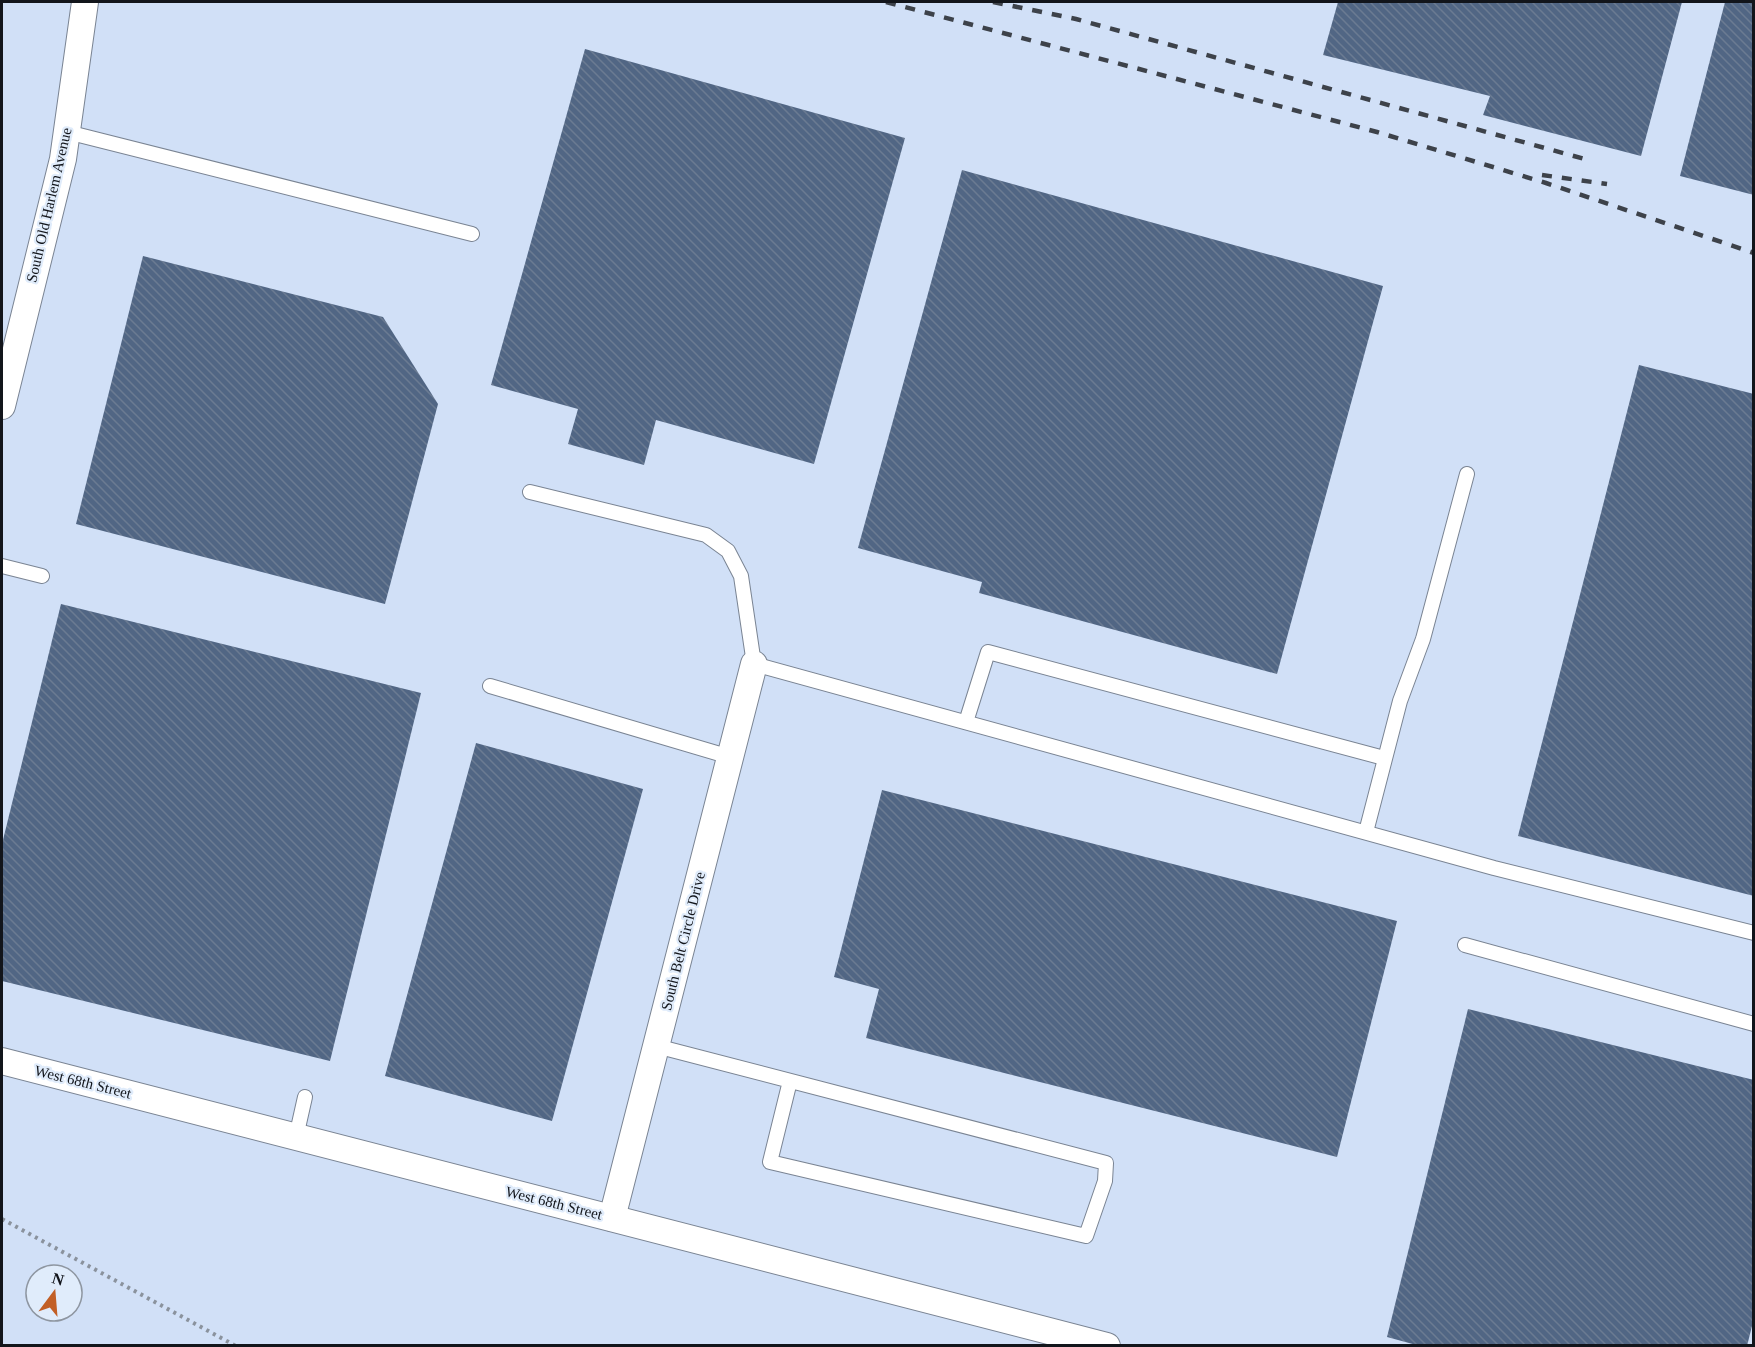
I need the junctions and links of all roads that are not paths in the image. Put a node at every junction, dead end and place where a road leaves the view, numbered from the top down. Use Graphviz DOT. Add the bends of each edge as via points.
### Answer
graph roads {
  1 [pos="85,2"];
  2 [pos="67,132"];
  3 [pos="472,234"];
  4 [pos="2,406"];
  5 [pos="1467,474"];
  6 [pos="530,492"];
  7 [pos="2,566"];
  8 [pos="42,576"];
  9 [pos="754,664"];
  10 [pos="490,686"];
  11 [pos="966,722"];
  12 [pos="730,757"];
  13 [pos="1384,758"];
  14 [pos="1366,832"];
  15 [pos="1754,933"];
  16 [pos="1465,945"];
  17 [pos="1754,1024"];
  18 [pos="656,1046"];
  19 [pos="2,1061"];
  20 [pos="790,1081"];
  21 [pos="305,1097"];
  22 [pos="296,1137"];
  23 [pos="612,1218"];
  24 [pos="1107,1346"];
  1 -- 2 [label="street, South Old Harlem Avenue"];
  2 -- 3 [label="lane"];
  2 -- 4 [label="street, South Old Harlem Avenue"];
  5 -- 13 [label="lane" via="1423,639"];
  6 -- 9 [label="lane" via="706,535 728,551 741,576"];
  7 -- 8 [label="lane"];
  9 -- 11 [label="lane"];
  9 -- 12 [label="street, South Belt Circle Drive"];
  10 -- 12 [label="lane"];
  11 -- 13 [label="lane" via="988,652"];
  11 -- 14 [label="lane"];
  12 -- 18 [label="street, South Belt Circle Drive"];
  13 -- 14 [label="lane"];
  14 -- 15 [label="lane"];
  16 -- 17 [label="lane"];
  18 -- 20 [label="lane"];
  18 -- 23 [label="street, South Belt Circle Drive"];
  19 -- 22 [label="street, West 68th Street"];
  20 -- 20 [label="lane" via="1106,1163 1105,1181 1086,1236 770,1162"];
  21 -- 22 [label="lane"];
  22 -- 23 [label="street, West 68th Street"];
  23 -- 24 [label="street, West 68th Street"];
}
